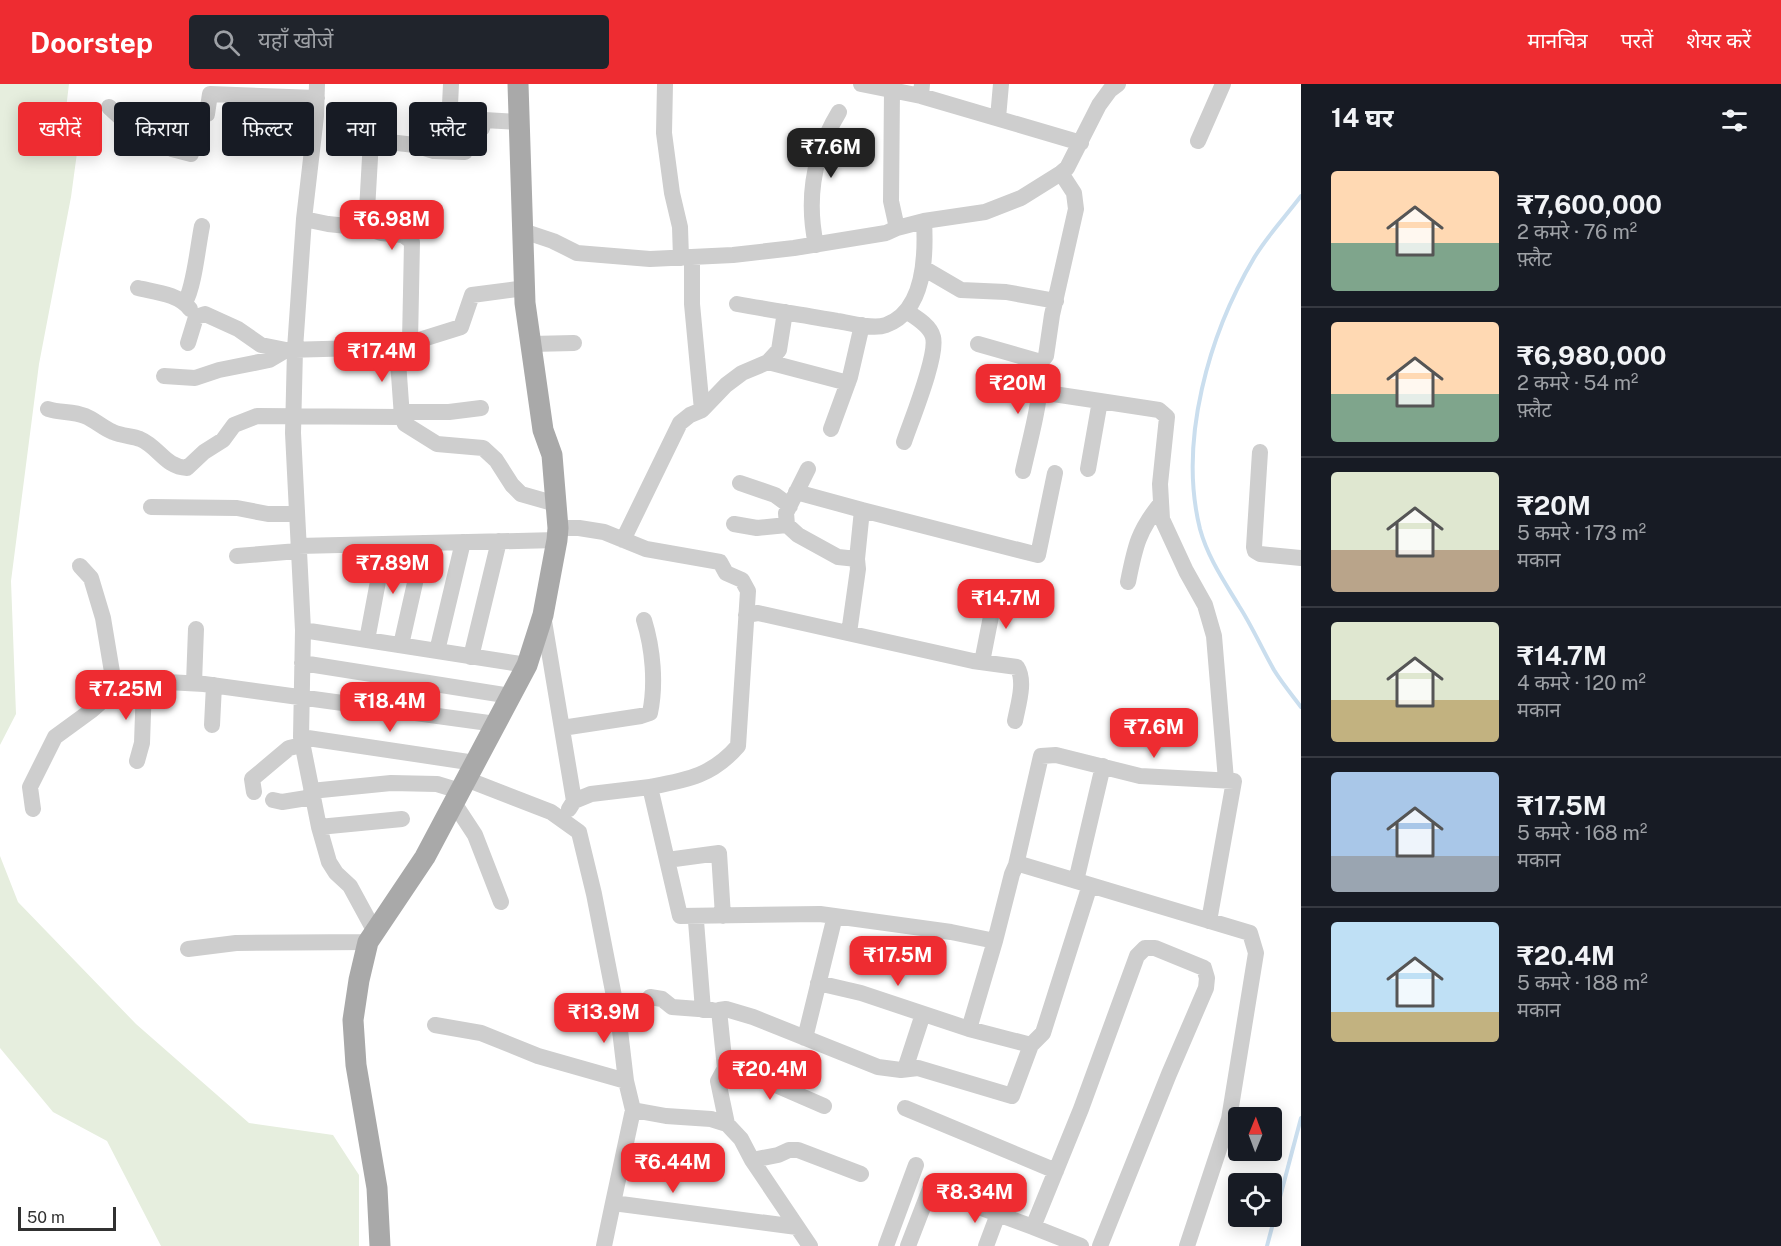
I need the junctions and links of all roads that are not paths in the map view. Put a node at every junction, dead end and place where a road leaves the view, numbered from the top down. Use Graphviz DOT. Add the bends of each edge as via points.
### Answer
graph roads {
  1 [pos="451,84"];
  2 [pos="518,84"];
  3 [pos="665,84"];
  4 [pos="861,84"];
  5 [pos="1001,84"];
  6 [pos="1223,84"];
  7 [pos="1113,86"];
  8 [pos="892,90"];
  9 [pos="922,90"];
  10 [pos="317,91"];
  11 [pos="209,102"];
  12 [pos="110,107"];
  13 [pos="114,111"];
  14 [pos="839,112"];
  15 [pos="998,118"];
  16 [pos="519,122"];
  17 [pos="1198,141"];
  18 [pos="1081,143"];
  19 [pos="409,144"];
  20 [pos="1061,173"];
  21 [pos="304,219"];
  22 [pos="924,221"];
  23 [pos="202,226"];
  24 [pos="366,228"];
  25 [pos="897,228"];
  26 [pos="523,231"];
  27 [pos="816,244"];
  28 [pos="686,258"];
  29 [pos="924,269"];
  30 [pos="138,288"];
  31 [pos="525,288"];
  32 [pos="1056,301"];
  33 [pos="185,302"];
  34 [pos="737,304"];
  35 [pos="906,310"];
  36 [pos="785,312"];
  37 [pos="196,317"];
  38 [pos="862,325"];
  39 [pos="188,343"];
  40 [pos="574,343"];
  41 [pos="531,344"];
  42 [pos="978,344"];
  43 [pos="404,345"];
  44 [pos="291,350"];
  45 [pos="768,362"];
  46 [pos="1041,362"];
  47 [pos="164,376"];
  48 [pos="848,383"];
  49 [pos="1040,392"];
  50 [pos="1100,401"];
  51 [pos="481,408"];
  52 [pos="48,409"];
  53 [pos="702,410"];
  54 [pos="402,414"];
  55 [pos="294,415"];
  56 [pos="831,429"];
  57 [pos="904,442"];
  58 [pos="1260,452"];
  59 [pos="808,469"];
  60 [pos="1088,469"];
  61 [pos="1023,471"];
  62 [pos="1055,473"];
  63 [pos="740,483"];
  64 [pos="793,499"];
  65 [pos="1161,503"];
  66 [pos="556,504"];
  67 [pos="151,507"];
  68 [pos="862,510"];
  69 [pos="296,514"];
  70 [pos="734,524"];
  71 [pos="787,525"];
  72 [pos="557,534"];
  73 [pos="623,540"];
  74 [pos="499,541"];
  75 [pos="463,542"];
  76 [pos="424,543"];
  77 [pos="385,544"];
  78 [pos="298,549"];
  79 [pos="237,556"];
  80 [pos="1301,558"];
  81 [pos="857,559"];
  82 [pos="80,566"];
  83 [pos="1128,582"];
  84 [pos="996,591"];
  85 [pos="543,615"];
  86 [pos="746,615"];
  87 [pos="644,620"];
  88 [pos="196,630"];
  89 [pos="303,630"];
  90 [pos="849,633"];
  91 [pos="367,640"];
  92 [pos="402,645"];
  93 [pos="437,651"];
  94 [pos="471,657"];
  95 [pos="982,662"];
  96 [pos="302,663"];
  97 [pos="527,665"];
  98 [pos="194,683"];
  99 [pos="214,685"];
  100 [pos="144,686"];
  101 [pos="115,690"];
  102 [pos="511,696"];
  103 [pos="302,697"];
  104 [pos="1016,721"];
  105 [pos="496,724"];
  106 [pos="212,725"];
  107 [pos="562,728"];
  108 [pos="301,741"];
  109 [pos="137,761"];
  110 [pos="1103,766"];
  111 [pos="1226,780"];
  112 [pos="464,784"];
  113 [pos="650,787"];
  114 [pos="255,792"];
  115 [pos="312,794"];
  116 [pos="273,800"];
  117 [pos="574,801"];
  118 [pos="33,809"];
  119 [pos="402,819"];
  120 [pos="562,820"];
  121 [pos="319,827"];
  122 [pos="667,860"];
  123 [pos="1016,865"];
  124 [pos="1083,883"];
  125 [pos="501,902"];
  126 [pos="693,916"];
  127 [pos="723,916"];
  128 [pos="835,916"];
  129 [pos="1209,921"];
  130 [pos="371,937"];
  131 [pos="995,941"];
  132 [pos="188,949"];
  133 [pos="818,983"];
  134 [pos="650,996"];
  135 [pos="711,1010"];
  136 [pos="923,1014"];
  137 [pos="435,1025"];
  138 [pos="969,1029"];
  139 [pos="805,1038"];
  140 [pos="1031,1046"];
  141 [pos="725,1068"];
  142 [pos="905,1069"];
  143 [pos="626,1080"];
  144 [pos="824,1106"];
  145 [pos="905,1108"];
  146 [pos="633,1110"];
  147 [pos="727,1124"];
  148 [pos="752,1160"];
  149 [pos="916,1165"];
  150 [pos="1056,1171"];
  151 [pos="861,1174"];
  152 [pos="613,1203"];
  153 [pos="998,1214"];
  154 [pos="797,1227"];
  155 [pos="1033,1227"];
  156 [pos="1058,1242"];
  157 [pos="380,1246"];
  158 [pos="604,1246"];
  159 [pos="810,1246"];
  160 [pos="886,1246"];
  161 [pos="908,1246"];
  162 [pos="986,1246"];
  163 [pos="1081,1246"];
  164 [pos="1100,1246"];
  165 [pos="1187,1246"];
  1 -- 16 [label="street" via="448,126 482,128 484,120"];
  2 -- 16 [label="main road"];
  3 -- 28 [label="street" via="664,133"];
  4 -- 8 [label="street"];
  5 -- 15 [label="street"];
  6 -- 17 [label="street"];
  7 -- 18 [label="street"];
  8 -- 9 [label="street"];
  8 -- 25 [label="street" via="891,201"];
  9 -- 15 [label="street"];
  10 -- 11 [label="street" via="210,94"];
  10 -- 21 [label="street"];
  12 -- 13 [label="street"];
  14 -- 27 [label="street" via="823,142 814,176 811,222"];
  15 -- 18 [label="street"];
  16 -- 26 [label="main road"];
  18 -- 20 [label="street"];
  19 -- 24 [label="street" via="371,140"];
  20 -- 22 [label="street" via="1022,198 985,212"];
  20 -- 32 [label="street" via="1074,193 1076,209"];
  21 -- 24 [label="street"];
  21 -- 44 [label="street"];
  22 -- 25 [label="street"];
  22 -- 29 [label="street"];
  23 -- 33 [label="street"];
  24 -- 43 [label="street" via="403,235 412,242"];
  25 -- 27 [label="street"];
  26 -- 28 [label="street" via="577,253"];
  26 -- 31 [label="main road"];
  27 -- 28 [label="street"];
  28 -- 53 [label="street"];
  29 -- 32 [label="street" via="961,290 1006,292"];
  29 -- 35 [label="street"];
  30 -- 33 [label="street"];
  31 -- 41 [label="main road"];
  31 -- 43 [label="street" via="472,295 461,327"];
  32 -- 46 [label="street" via="1047,356"];
  33 -- 37 [label="street"];
  34 -- 36 [label="street"];
  35 -- 38 [label="street" via="901,318 884,327"];
  35 -- 57 [label="street" via="933,337 932,356"];
  36 -- 38 [label="street"];
  36 -- 45 [label="street" via="779,350"];
  37 -- 39 [label="street"];
  37 -- 44 [label="street" via="205,314 261,345"];
  38 -- 48 [label="street"];
  40 -- 41 [label="street"];
  41 -- 66 [label="main road" via="543,430 552,455"];
  42 -- 46 [label="street"];
  43 -- 44 [label="street"];
  43 -- 54 [label="street"];
  44 -- 47 [label="street" via="269,360 195,378"];
  44 -- 55 [label="street"];
  45 -- 48 [label="street"];
  45 -- 53 [label="street" via="742,373"];
  46 -- 49 [label="street"];
  48 -- 56 [label="street"];
  49 -- 50 [label="street"];
  49 -- 61 [label="street"];
  50 -- 60 [label="street"];
  50 -- 65 [label="street" via="1160,410 1167,417"];
  51 -- 54 [label="street"];
  52 -- 55 [label="street" via="84,415 112,432 140,439 178,468 187,468 223,440 234,425 257,416"];
  53 -- 73 [label="street" via="680,423"];
  54 -- 55 [label="street"];
  54 -- 66 [label="street" via="405,424 428,441 483,448 521,494"];
  55 -- 69 [label="street"];
  58 -- 80 [label="street" via="1255,551"];
  59 -- 64 [label="street"];
  62 -- 68 [label="street" via="1038,555"];
  63 -- 64 [label="street"];
  64 -- 68 [label="street"];
  64 -- 71 [label="street" via="786,513"];
  65 -- 83 [label="street" via="1139,537"];
  65 -- 111 [label="street" via="1162,519 1205,605 1214,636"];
  66 -- 72 [label="main road"];
  67 -- 69 [label="street" via="237,508"];
  68 -- 81 [label="street"];
  69 -- 78 [label="street"];
  70 -- 71 [label="street" via="757,528"];
  71 -- 81 [label="street" via="838,557"];
  72 -- 73 [label="street" via="579,528"];
  72 -- 74 [label="street"];
  72 -- 85 [label="main road"];
  73 -- 86 [label="street" via="646,549 720,562 726,573 742,580 748,591"];
  74 -- 75 [label="street"];
  74 -- 94 [label="street"];
  75 -- 76 [label="street"];
  75 -- 93 [label="street"];
  76 -- 77 [label="street"];
  76 -- 92 [label="street"];
  77 -- 78 [label="street"];
  77 -- 91 [label="street"];
  78 -- 79 [label="street"];
  78 -- 89 [label="street"];
  81 -- 90 [label="street"];
  82 -- 101 [label="street" via="91,578 103,618"];
  84 -- 95 [label="street"];
  85 -- 97 [label="main road"];
  85 -- 107 [label="street"];
  86 -- 90 [label="street" via="758,613"];
  86 -- 113 [label="street" via="738,746 724,761 691,779"];
  87 -- 107 [label="street" via="654,692 650,713"];
  88 -- 98 [label="street"];
  89 -- 91 [label="street"];
  89 -- 96 [label="street"];
  90 -- 95 [label="street"];
  91 -- 92 [label="street"];
  92 -- 93 [label="street"];
  93 -- 94 [label="street"];
  94 -- 97 [label="street"];
  95 -- 104 [label="street" via="1017,667 1021,673"];
  96 -- 102 [label="street"];
  96 -- 103 [label="street"];
  97 -- 102 [label="main road"];
  98 -- 99 [label="street"];
  98 -- 100 [label="street"];
  99 -- 103 [label="street"];
  99 -- 106 [label="street"];
  100 -- 101 [label="street"];
  100 -- 109 [label="street" via="142,743"];
  101 -- 118 [label="street" via="55,737 30,787"];
  102 -- 105 [label="main road"];
  103 -- 105 [label="street"];
  103 -- 108 [label="street"];
  105 -- 112 [label="main road"];
  107 -- 117 [label="street"];
  108 -- 112 [label="street"];
  108 -- 114 [label="street" via="252,779"];
  108 -- 115 [label="street"];
  110 -- 111 [label="street" via="1140,776"];
  110 -- 123 [label="street" via="1056,754 1041,756"];
  110 -- 124 [label="street"];
  111 -- 129 [label="street" via="1234,781"];
  112 -- 115 [label="street" via="391,783"];
  112 -- 120 [label="street" via="551,812"];
  112 -- 125 [label="street" via="476,835"];
  112 -- 130 [label="main road" via="425,857"];
  113 -- 117 [label="street" via="591,794"];
  113 -- 122 [label="street"];
  115 -- 116 [label="street" via="282,802"];
  115 -- 121 [label="street"];
  117 -- 120 [label="street"];
  119 -- 121 [label="street"];
  120 -- 143 [label="street" via="579,832 619,1022"];
  121 -- 130 [label="street" via="329,862 350,886"];
  122 -- 126 [label="street" via="680,916"];
  122 -- 127 [label="street" via="719,853"];
  123 -- 124 [label="street"];
  123 -- 131 [label="street"];
  124 -- 129 [label="street"];
  124 -- 140 [label="street" via="1043,1033"];
  126 -- 127 [label="street"];
  126 -- 135 [label="street"];
  127 -- 128 [label="street"];
  128 -- 131 [label="street"];
  128 -- 133 [label="street"];
  129 -- 165 [label="street" via="1250,933 1256,953 1229,1119"];
  130 -- 132 [label="street"];
  130 -- 157 [label="main road" via="353,1020 356,1065 377,1188"];
  131 -- 138 [label="street"];
  133 -- 136 [label="street"];
  133 -- 139 [label="street"];
  134 -- 135 [label="street" via="672,1007"];
  135 -- 139 [label="street" via="726,1009 753,1017"];
  135 -- 141 [label="street"];
  136 -- 138 [label="street"];
  136 -- 142 [label="street"];
  137 -- 143 [label="street" via="481,1033 538,1056"];
  138 -- 140 [label="street"];
  139 -- 142 [label="street" via="878,1067"];
  140 -- 142 [label="street" via="1012,1096 918,1068"];
  141 -- 144 [label="street" via="746,1072"];
  141 -- 147 [label="street" via="718,1081"];
  143 -- 146 [label="street"];
  145 -- 150 [label="street"];
  146 -- 147 [label="street"];
  146 -- 152 [label="street"];
  147 -- 148 [label="street"];
  148 -- 151 [label="street" via="798,1150"];
  148 -- 154 [label="street"];
  149 -- 160 [label="street"];
  150 -- 155 [label="street"];
  150 -- 164 [label="street" via="1137,956 1145,948 1155,948 1204,968 1206,988"];
  152 -- 154 [label="street"];
  152 -- 158 [label="street"];
  153 -- 155 [label="street"];
  153 -- 161 [label="street" via="930,1189"];
  153 -- 162 [label="street"];
  154 -- 159 [label="street"];
  155 -- 156 [label="street"];
  156 -- 163 [label="street"];
}
